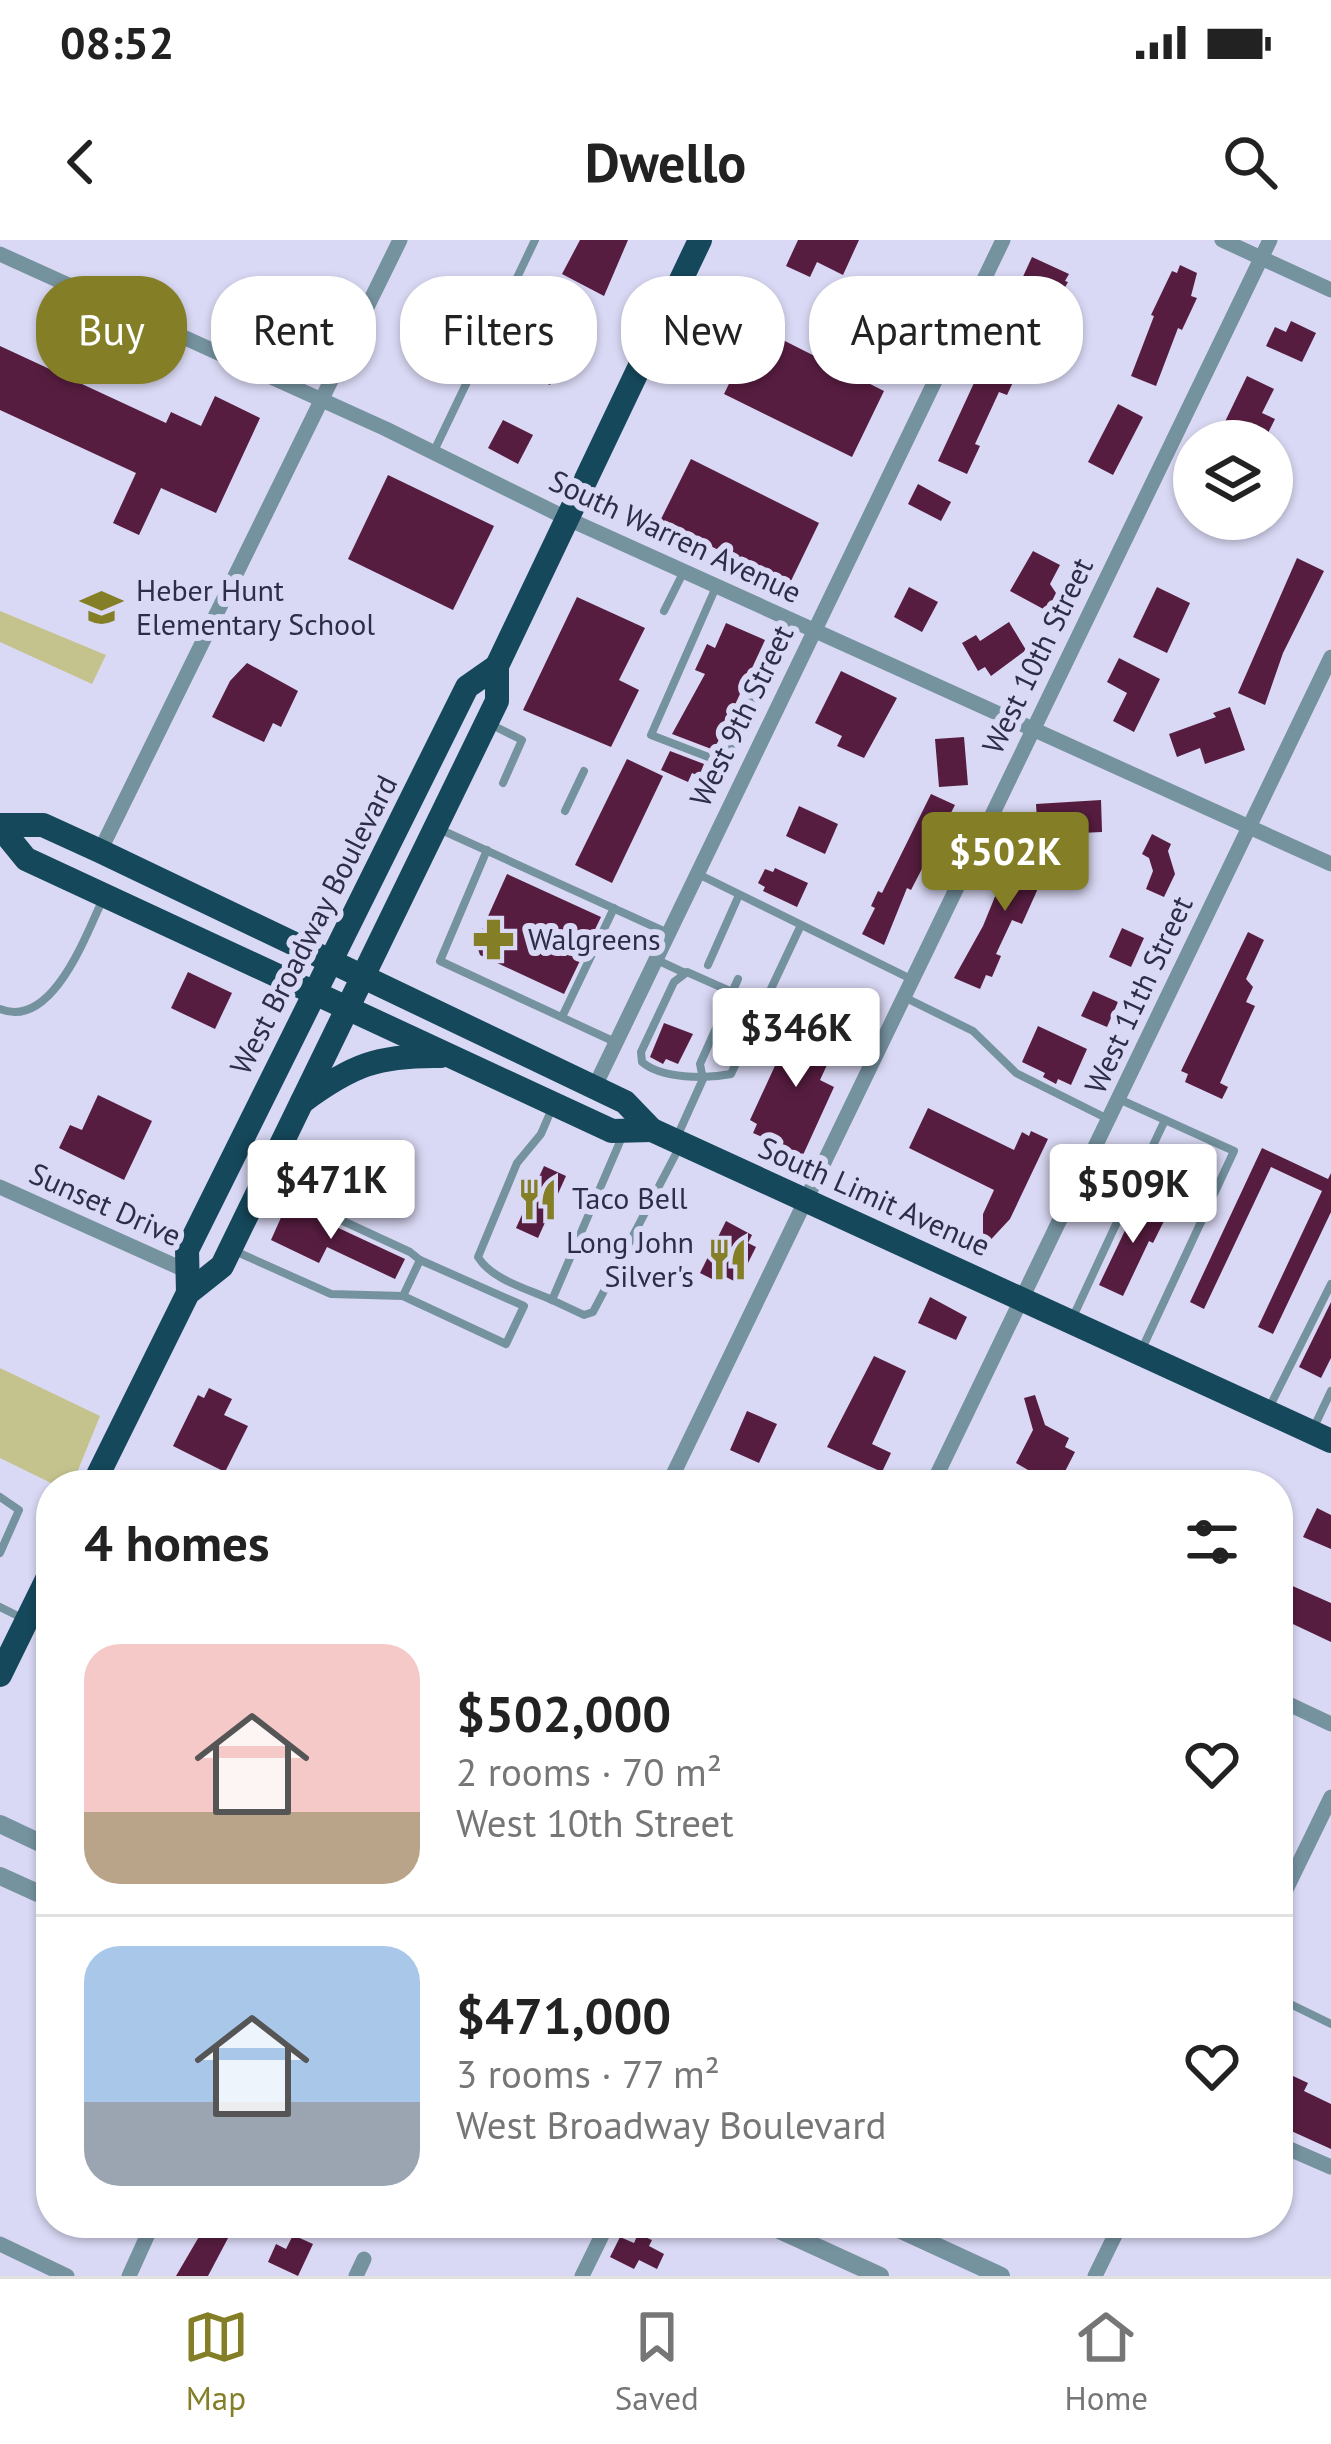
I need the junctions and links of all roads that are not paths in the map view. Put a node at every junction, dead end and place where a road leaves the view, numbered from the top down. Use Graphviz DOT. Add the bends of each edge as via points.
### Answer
graph roads {
  1 [pos="400,240"];
  2 [pos="535,240"];
  3 [pos="700,240"];
  4 [pos="1003,240"];
  5 [pos="1222,240"];
  6 [pos="1270,240"];
  7 [pos="0,254"];
  8 [pos="1261,258"];
  9 [pos="1331,290"];
  10 [pos="322,400"];
  11 [pos="433,452"];
  12 [pos="566,518"];
  13 [pos="683,571"];
  14 [pos="716,586"];
  15 [pos="664,610"];
  16 [pos="788,619"];
  17 [pos="814,631"];
  18 [pos="1331,657"];
  19 [pos="497,666"];
  20 [pos="487,723"];
  21 [pos="1033,731"];
  22 [pos="584,771"];
  23 [pos="503,783"];
  24 [pos="565,811"];
  25 [pos="0,826"];
  26 [pos="1249,826"];
  27 [pos="436,827"];
  28 [pos="487,850"];
  29 [pos="100,851"];
  30 [pos="1331,864"];
  31 [pos="696,873"];
  32 [pos="105,894"];
  33 [pos="739,895"];
  34 [pos="614,908"];
  35 [pos="801,925"];
  36 [pos="668,933"];
  37 [pos="656,959"];
  38 [pos="327,962"];
  39 [pos="708,965"];
  40 [pos="685,973"];
  41 [pos="360,977"];
  42 [pos="738,980"];
  43 [pos="912,980"];
  44 [pos="733,992"];
  45 [pos="311,994"];
  46 [pos="904,997"];
  47 [pos="0,1009"];
  48 [pos="345,1009"];
  49 [pos="562,1017"];
  50 [pos="615,1042"];
  51 [pos="448,1057"];
  52 [pos="703,1079"];
  53 [pos="595,1086"];
  54 [pos="1120,1099"];
  55 [pos="300,1103"];
  56 [pos="553,1105"];
  57 [pos="1109,1119"];
  58 [pos="1165,1120"];
  59 [pos="624,1130"];
  60 [pos="670,1138"];
  61 [pos="1144,1164"];
  62 [pos="261,1183"];
  63 [pos="0,1187"];
  64 [pos="1212,1198"];
  65 [pos="806,1199"];
  66 [pos="230,1249"];
  67 [pos="420,1260"];
  68 [pos="187,1282"];
  69 [pos="1331,1284"];
  70 [pos="403,1296"];
  71 [pos="1023,1298"];
  72 [pos="552,1300"];
  73 [pos="1071,1320"];
  74 [pos="1140,1352"];
  75 [pos="1331,1391"];
  76 [pos="1267,1411"];
  77 [pos="1321,1437"];
  78 [pos="101,1470"];
  79 [pos="675,1470"];
  80 [pos="939,1470"];
  81 [pos="0,1496"];
  82 [pos="3,1537"];
  83 [pos="0,1553"];
  84 [pos="36,1602"];
  85 [pos="0,1607"];
  86 [pos="27,1621"];
  87 [pos="0,1675"];
  88 [pos="1293,1706"];
  89 [pos="1331,1724"];
  90 [pos="1331,1797"];
  91 [pos="1327,1816"];
  92 [pos="0,1824"];
  93 [pos="36,1841"];
  94 [pos="0,1876"];
  95 [pos="1293,1878"];
  96 [pos="36,1892"];
  97 [pos="1293,2005"];
  98 [pos="1331,2024"];
  99 [pos="1293,2151"];
  100 [pos="1331,2167"];
  101 [pos="146,2238"];
  102 [pos="601,2238"];
  103 [pos="797,2238"];
  104 [pos="919,2238"];
  105 [pos="1114,2238"];
  106 [pos="0,2244"];
  107 [pos="364,2259"];
  108 [pos="68,2276"];
  109 [pos="129,2276"];
  110 [pos="356,2276"];
  111 [pos="582,2276"];
  112 [pos="880,2276"];
  113 [pos="1001,2276"];
  114 [pos="1095,2276"];
  1 -- 10 [label="street"];
  2 -- 11 [label="lane"];
  3 -- 12 [label="highway, West Broadway Boulevard"];
  4 -- 17 [label="street, West 9th Street"];
  5 -- 8 [label="street"];
  6 -- 8 [label="street, West 10th Street"];
  7 -- 10 [label="street, South Warren Avenue"];
  8 -- 9 [label="street"];
  8 -- 21 [label="street, West 10th Street"];
  10 -- 11 [label="street, South Warren Avenue"];
  10 -- 29 [label="street"];
  11 -- 12 [label="street, South Warren Avenue"];
  12 -- 13 [label="street, South Warren Avenue"];
  12 -- 19 [label="highway, West Broadway Boulevard"];
  13 -- 14 [label="street, South Warren Avenue"];
  13 -- 15 [label="lane"];
  14 -- 16 [label="street, South Warren Avenue"];
  14 -- 16 [label="lane" via="652,734 724,764"];
  16 -- 17 [label="street, South Warren Avenue"];
  17 -- 21 [label="street, South Warren Avenue"];
  17 -- 31 [label="street, West 9th Street"];
  18 -- 26 [label="street, West 11th Street"];
  19 -- 20 [label="highway, West Broadway Boulevard" via="497,701"];
  19 -- 38 [label="highway, West Broadway Boulevard" via="467,687"];
  20 -- 23 [label="lane" via="522,740"];
  20 -- 27 [label="highway, West Broadway Boulevard"];
  21 -- 26 [label="street, South Warren Avenue"];
  21 -- 43 [label="street, West 10th Street"];
  22 -- 24 [label="lane"];
  25 -- 29 [label="highway, South Limit Avenue" via="43,825"];
  25 -- 32 [label="highway, South Limit Avenue" via="26,859"];
  26 -- 30 [label="street, South Warren Avenue"];
  26 -- 54 [label="street, West 11th Street"];
  27 -- 28 [label="lane"];
  27 -- 41 [label="highway, West Broadway Boulevard"];
  28 -- 34 [label="lane"];
  28 -- 49 [label="lane" via="440,961"];
  29 -- 38 [label="highway, South Limit Avenue"];
  31 -- 33 [label="lane"];
  31 -- 36 [label="street, West 9th Street"];
  32 -- 45 [label="highway, South Limit Avenue"];
  32 -- 47 [label="lane" via="61,985 22,1010"];
  33 -- 35 [label="lane"];
  33 -- 39 [label="lane"];
  34 -- 36 [label="lane"];
  34 -- 49 [label="lane"];
  35 -- 43 [label="lane"];
  35 -- 52 [label="lane" via="731,1074"];
  36 -- 37 [label="street, West 9th Street"];
  37 -- 40 [label="lane"];
  37 -- 50 [label="street, West 9th Street"];
  38 -- 41 [label="highway, South Limit Avenue"];
  38 -- 45 [label="highway, West Broadway Boulevard"];
  40 -- 44 [label="lane"];
  40 -- 52 [label="lane" via="640,1057 665,1075"];
  41 -- 48 [label="highway, West Broadway Boulevard"];
  41 -- 53 [label="highway, South Limit Avenue"];
  42 -- 44 [label="lane"];
  43 -- 46 [label="street, West 10th Street"];
  44 -- 52 [label="lane" via="700,1064"];
  45 -- 48 [label="highway, South Limit Avenue"];
  45 -- 68 [label="highway, West Broadway Boulevard" via="187,1250"];
  46 -- 57 [label="lane" via="973,1031 1016,1073"];
  46 -- 65 [label="street, West 10th Street"];
  48 -- 51 [label="highway, South Limit Avenue"];
  48 -- 55 [label="highway, West Broadway Boulevard"];
  49 -- 50 [label="lane"];
  50 -- 53 [label="street, West 9th Street"];
  51 -- 55 [label="highway" via="381,1058"];
  51 -- 56 [label="highway, South Limit Avenue"];
  52 -- 60 [label="lane"];
  53 -- 60 [label="highway, South Limit Avenue"];
  54 -- 57 [label="street, West 11th Street"];
  54 -- 58 [label="lane"];
  55 -- 62 [label="highway, West Broadway Boulevard"];
  56 -- 59 [label="highway, South Limit Avenue"];
  56 -- 72 [label="lane" via="517,1163 478,1257"];
  57 -- 71 [label="street, West 11th Street"];
  58 -- 61 [label="lane"];
  58 -- 64 [label="lane" via="1234,1151"];
  59 -- 60 [label="highway, South Limit Avenue"];
  59 -- 72 [label="lane"];
  60 -- 65 [label="highway, South Limit Avenue"];
  60 -- 72 [label="lane" via="593,1312"];
  61 -- 64 [label="lane" via="1155,1153 1187,1161 1200,1168"];
  61 -- 73 [label="lane"];
  62 -- 66 [label="highway, West Broadway Boulevard"];
  62 -- 67 [label="lane"];
  63 -- 68 [label="street, Sunset Drive"];
  64 -- 74 [label="lane"];
  65 -- 71 [label="highway, South Limit Avenue"];
  65 -- 79 [label="street, West 10th Street"];
  66 -- 68 [label="highway, West Broadway Boulevard" via="221,1266"];
  66 -- 70 [label="lane" via="331,1294"];
  67 -- 70 [label="lane"];
  67 -- 70 [label="lane" via="524,1306 506,1343"];
  68 -- 78 [label="highway, West Broadway Boulevard"];
  69 -- 76 [label="lane"];
  71 -- 73 [label="highway, South Limit Avenue"];
  71 -- 80 [label="street, West 11th Street"];
  73 -- 74 [label="highway, South Limit Avenue"];
  74 -- 76 [label="highway, South Limit Avenue"];
  75 -- 77 [label="lane"];
  76 -- 77 [label="highway, South Limit Avenue"];
  81 -- 82 [label="lane" via="19,1510"];
  82 -- 83 [label="lane"];
  84 -- 86 [label="highway"];
  85 -- 86 [label="lane"];
  86 -- 87 [label="highway"];
  88 -- 89 [label="street"];
  90 -- 91 [label="street"];
  91 -- 95 [label="street"];
  92 -- 93 [label="street"];
  94 -- 96 [label="street"];
  97 -- 98 [label="lane"];
  99 -- 100 [label="street"];
  101 -- 109 [label="street"];
  102 -- 111 [label="street"];
  103 -- 112 [label="street"];
  104 -- 113 [label="street"];
  105 -- 114 [label="street"];
  106 -- 108 [label="street"];
  107 -- 110 [label="street"];
}
